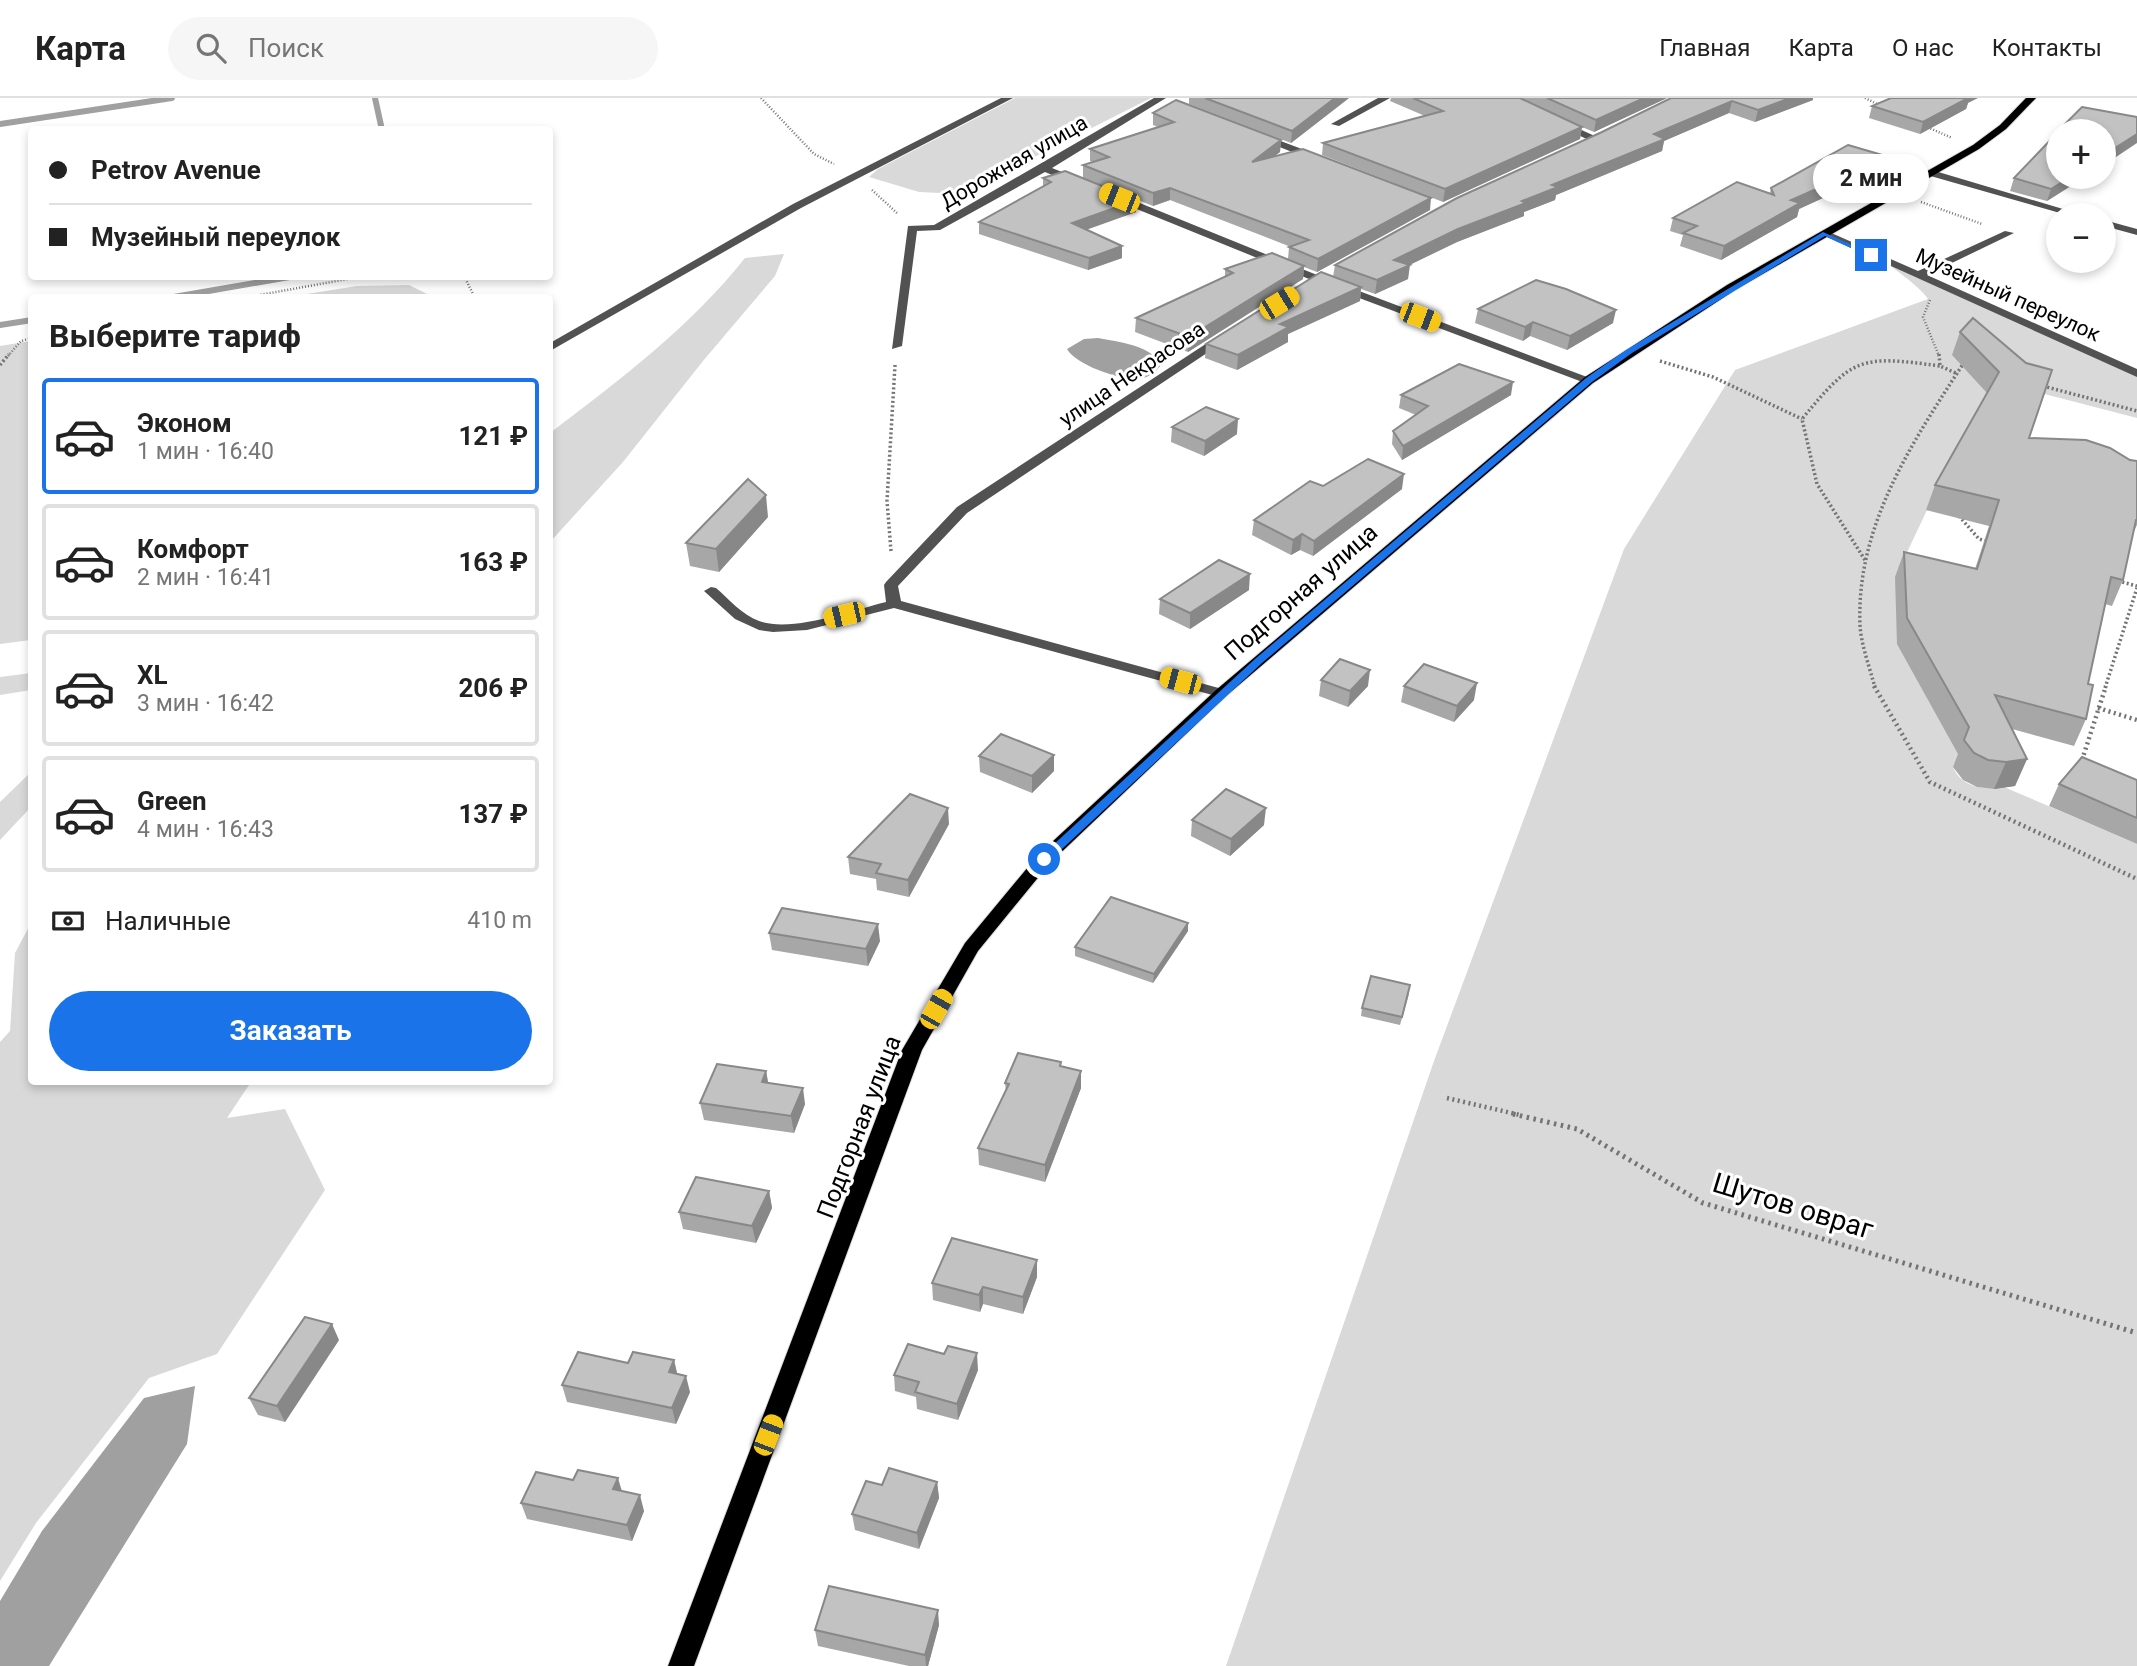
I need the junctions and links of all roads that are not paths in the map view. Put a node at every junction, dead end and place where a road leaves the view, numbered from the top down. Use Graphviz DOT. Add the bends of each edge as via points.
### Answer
graph roads {
  1 [pos="1008,98"];
  2 [pos="1385,98"];
  3 [pos="2031,98"];
  4 [pos="1160,99"];
  5 [pos="1172,104"];
  6 [pos="1550,119"];
  7 [pos="1336,124"];
  8 [pos="1249,132"];
  9 [pos="1608,134"];
  10 [pos="1596,140"];
  11 [pos="1577,147"];
  12 [pos="1327,162"];
  13 [pos="1044,168"];
  14 [pos="1931,173"];
  15 [pos="1094,188"];
  16 [pos="1106,194"];
  17 [pos="2046,206"];
  18 [pos="2116,226"];
  19 [pos="2137,232"];
  20 [pos="2009,233"];
  21 [pos="1825,234"];
  22 [pos="1329,273"];
  23 [pos="1919,275"];
  24 [pos="1312,282"];
  25 [pos="1232,331"];
  26 [pos="553,346"];
  27 [pos="896,346"];
  28 [pos="2137,373"];
  29 [pos="1589,380"];
  30 [pos="711,591"];
  31 [pos="894,604"];
  32 [pos="1222,693"];
  33 [pos="681,1666"];
  1 -- 26 [label="street" via="797,206"];
  2 -- 7 [label="street"];
  3 -- 14 [label="main road, Подгорная улица" via="2004,127"];
  4 -- 5 [label="street"];
  4 -- 13 [label="street, Дорожная улица"];
  6 -- 10 [label="street"];
  8 -- 12 [label="street"];
  9 -- 10 [label="street"];
  10 -- 11 [label="street"];
  13 -- 15 [label="street"];
  13 -- 27 [label="street, Дорожная улица" via="936,228 912,228"];
  14 -- 17 [label="street"];
  14 -- 21 [label="main road, Подгорная улица"];
  16 -- 24 [label="street"];
  18 -- 19 [label="street"];
  20 -- 23 [label="street"];
  21 -- 23 [label="street, Музейный переулок"];
  21 -- 29 [label="main road, Подгорная улица" via="1629,351"];
  22 -- 24 [label="street"];
  23 -- 28 [label="street, Музейный переулок"];
  24 -- 29 [label="street"];
  25 -- 31 [label="street, улица Некрасова" via="962,510 891,585"];
  29 -- 32 [label="main road, Подгорная улица"];
  30 -- 31 [label="street" via="760,626 794,627"];
  31 -- 32 [label="street"];
  32 -- 33 [label="main road, Подгорная улица" via="1044,859 971,947 912,1050"];
}
